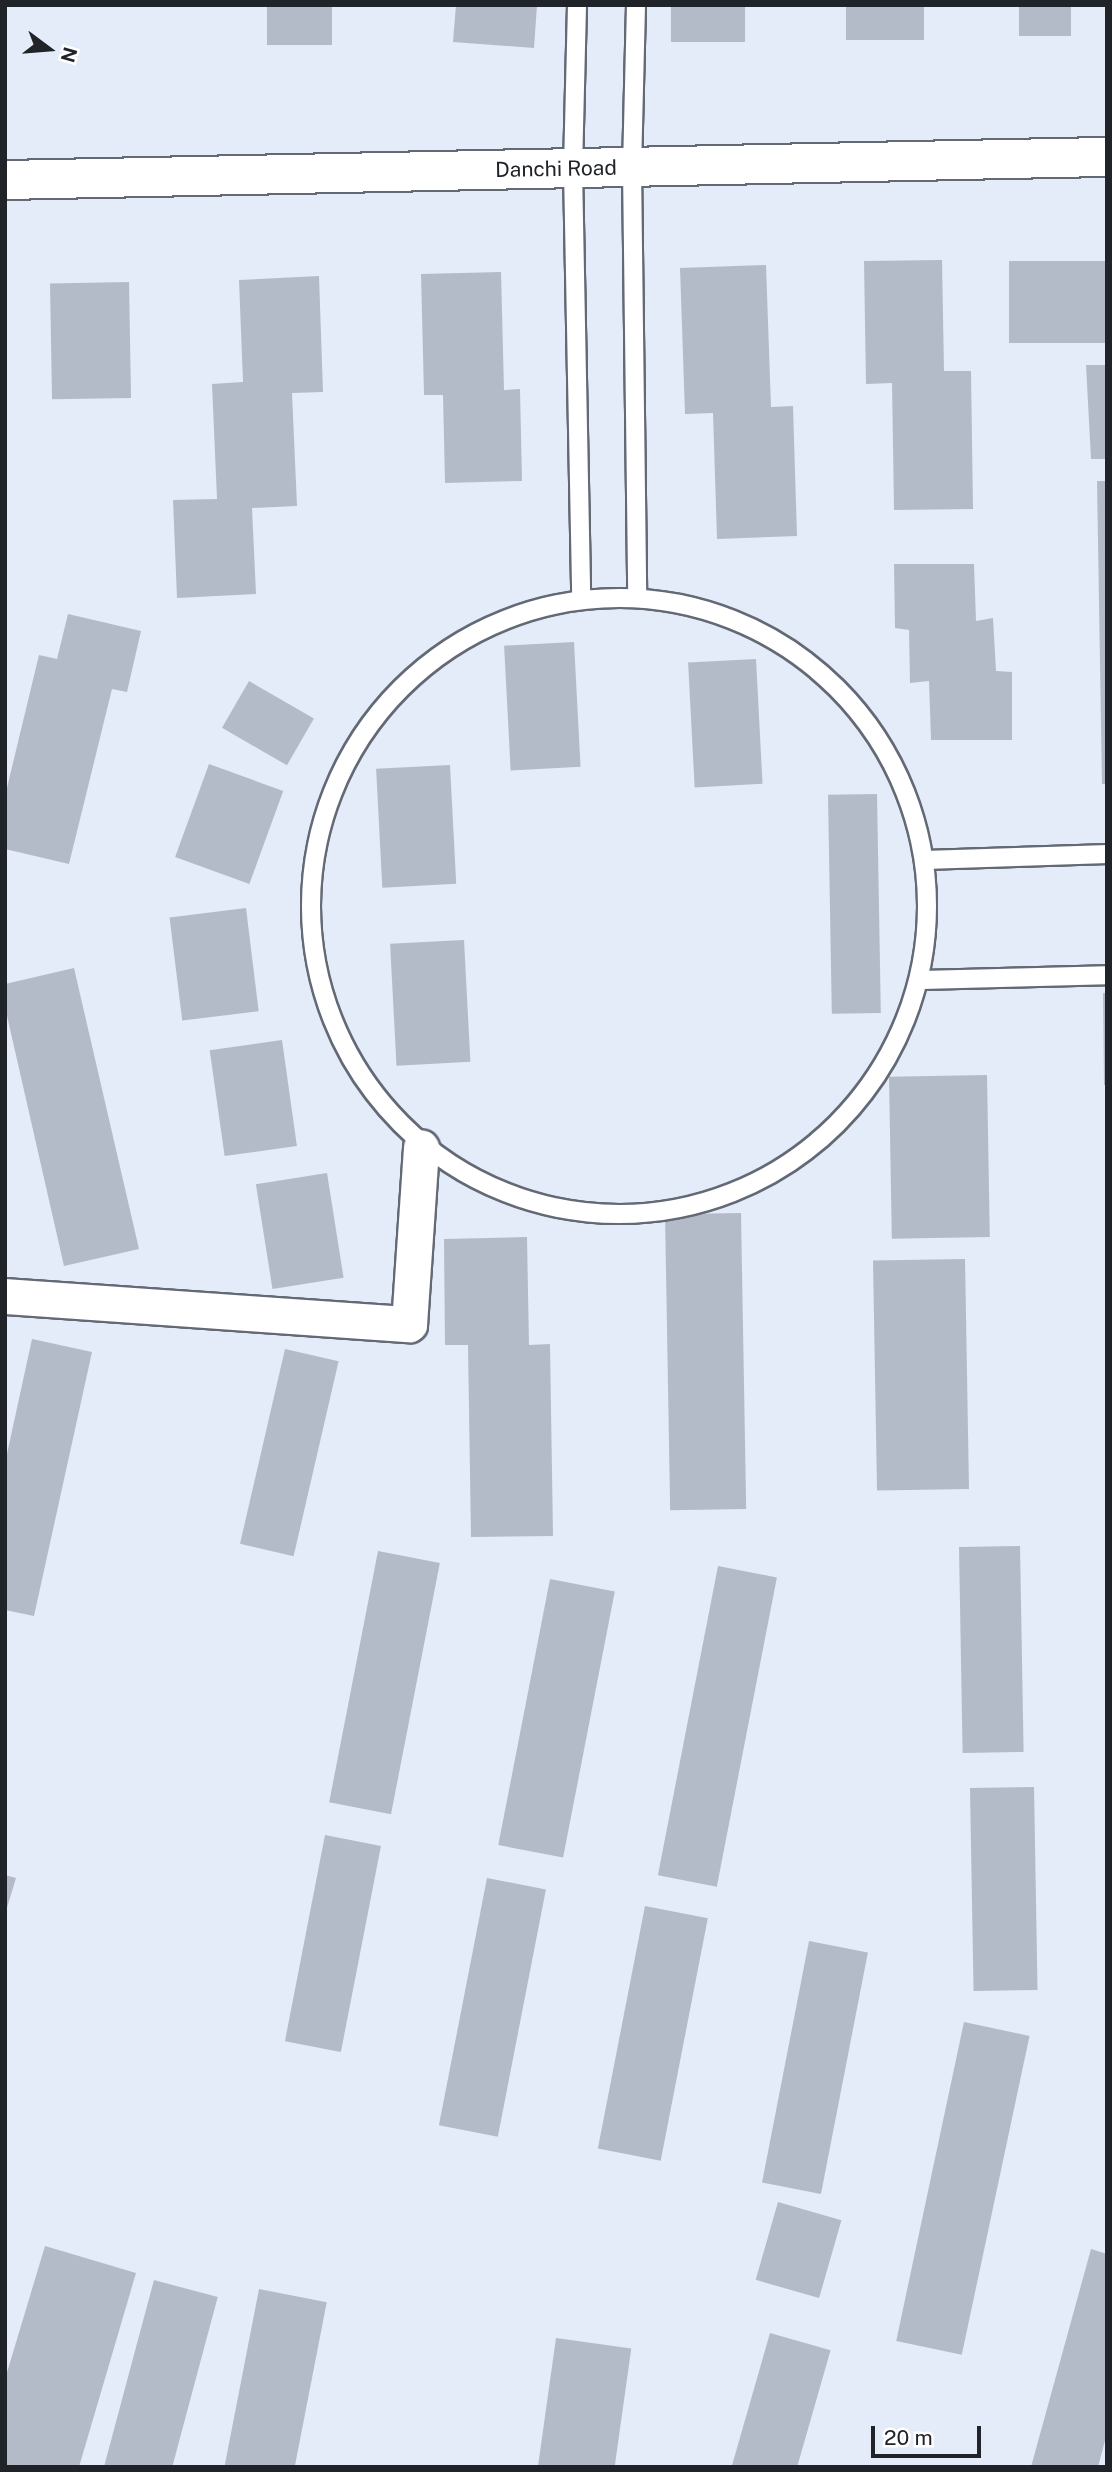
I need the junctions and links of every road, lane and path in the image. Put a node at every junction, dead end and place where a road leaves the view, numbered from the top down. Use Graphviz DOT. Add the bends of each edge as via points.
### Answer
graph roads {
  1 [pos="577,5"];
  2 [pos="636,5"];
  3 [pos="1107,157"];
  4 [pos="632,167"];
  5 [pos="573,169"];
  6 [pos="5,180"];
  7 [pos="637,595"];
  8 [pos="581,597"];
  9 [pos="1107,854"];
  10 [pos="926,860"];
  11 [pos="1107,975"];
  12 [pos="921,980"];
  13 [pos="421,1147"];
  14 [pos="5,1296"];
  1 -- 5 [label="lane"];
  2 -- 4 [label="lane"];
  3 -- 4 [label="main road, Danchi Road"];
  4 -- 5 [label="main road, Danchi Road"];
  4 -- 7 [label="lane"];
  5 -- 6 [label="main road, Danchi Road"];
  5 -- 8 [label="lane"];
  7 -- 8 [label="lane"];
  7 -- 10 [label="lane" via="740,619 828,676 893,759"];
  8 -- 13 [label="lane" via="482,627 398,687 339,771 310,870 316,974 353,1069"];
  9 -- 10 [label="lane"];
  10 -- 12 [label="lane" via="929,920"];
  11 -- 12 [label="lane"];
  12 -- 13 [label="lane" via="879,1076 808,1153 716,1202 613,1218 512,1199"];
  13 -- 14 [label="street" via="409,1324"];
}
